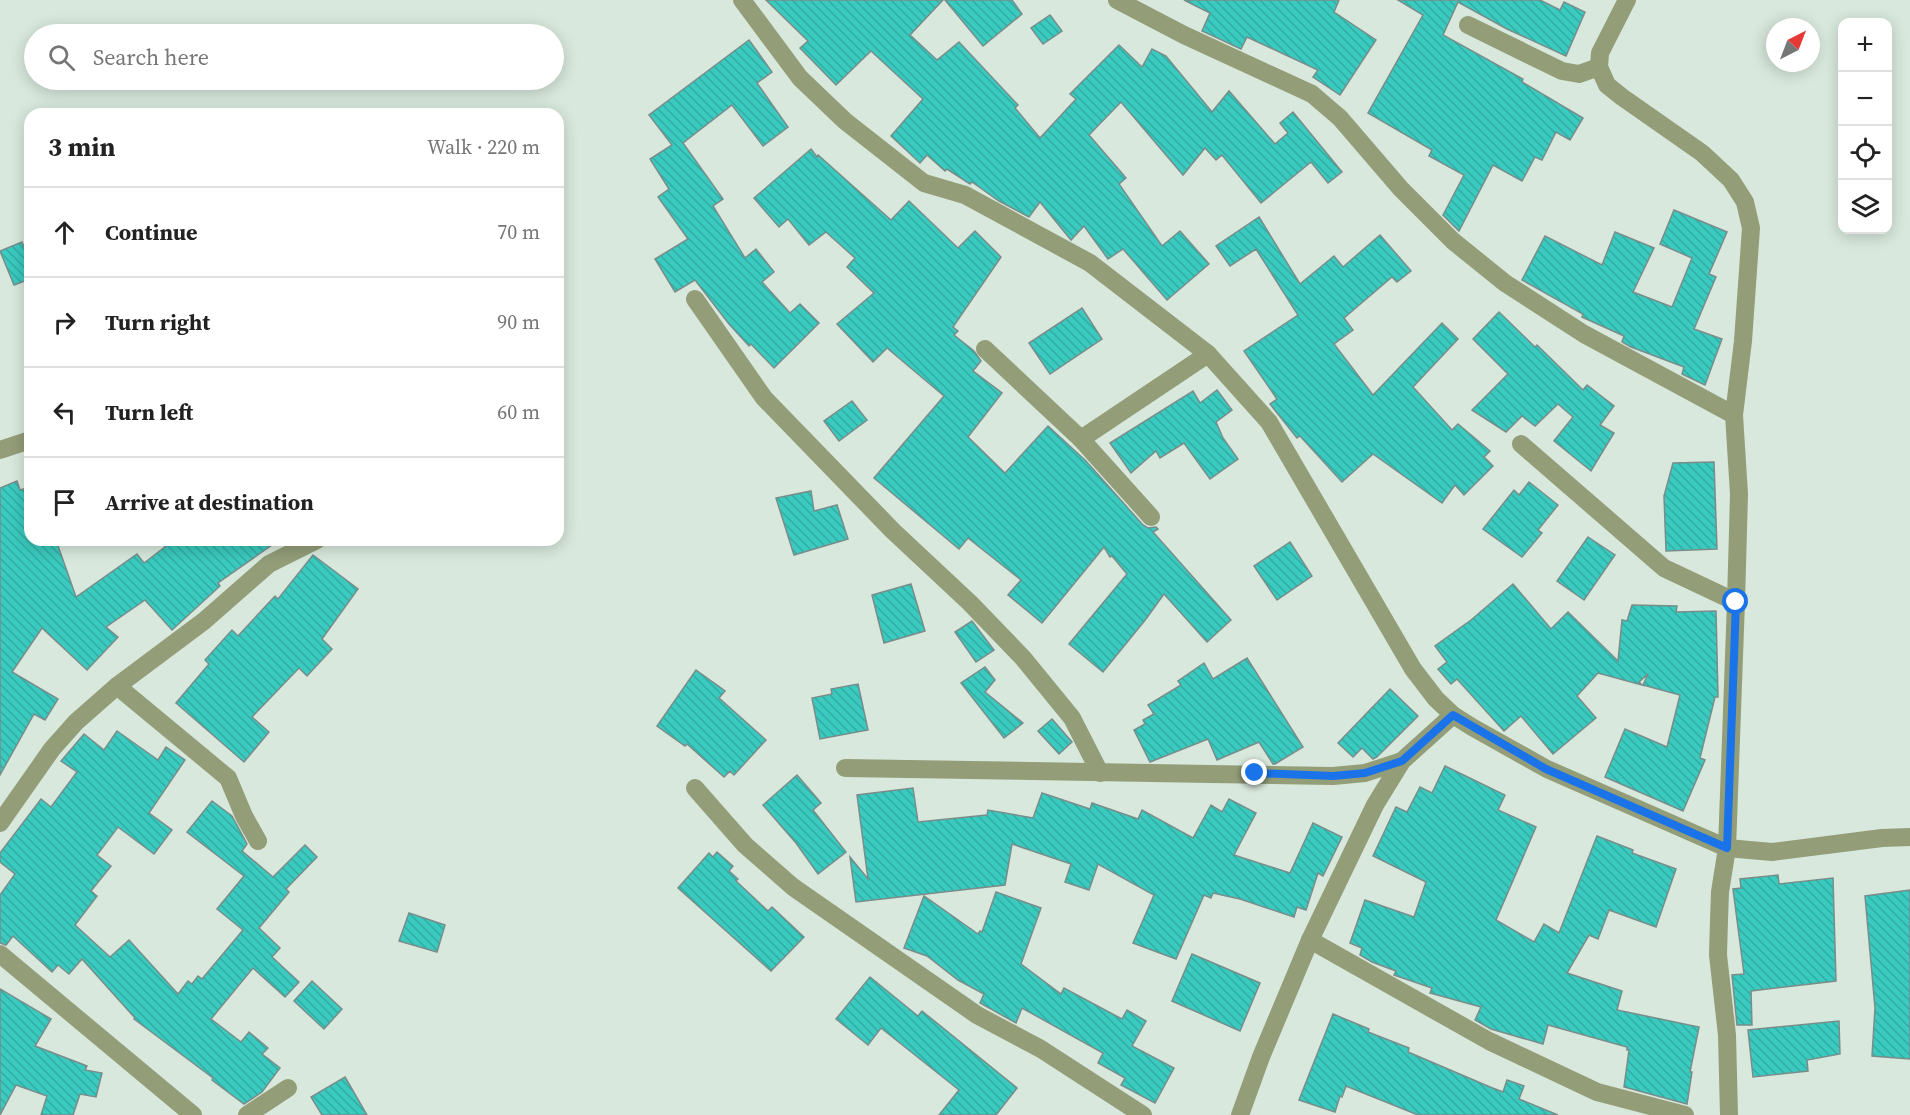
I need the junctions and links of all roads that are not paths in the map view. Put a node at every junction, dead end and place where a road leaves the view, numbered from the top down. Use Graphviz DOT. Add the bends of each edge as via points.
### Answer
graph roads {
  1 [pos="742,0"];
  2 [pos="1117,0"];
  3 [pos="1627,0"];
  4 [pos="1468,25"];
  5 [pos="1599,67"];
  6 [pos="695,299"];
  7 [pos="985,349"];
  8 [pos="1208,354"];
  9 [pos="1734,415"];
  10 [pos="1082,439"];
  11 [pos="24,442"];
  12 [pos="1521,444"];
  13 [pos="0,450"];
  14 [pos="1151,517"];
  15 [pos="304,546"];
  16 [pos="1736,602"];
  17 [pos="117,686"];
  18 [pos="1453,715"];
  19 [pos="1402,761"];
  20 [pos="845,768"];
  21 [pos="1100,773"];
  22 [pos="695,788"];
  23 [pos="0,823"];
  24 [pos="1910,837"];
  25 [pos="258,841"];
  26 [pos="1727,848"];
  27 [pos="1310,940"];
  28 [pos="0,954"];
  29 [pos="288,1088"];
  30 [pos="194,1115"];
  31 [pos="248,1115"];
  32 [pos="1143,1115"];
  33 [pos="1240,1115"];
  34 [pos="1685,1115"];
  35 [pos="1729,1115"];
  1 -- 8 [label="street" via="800,78 845,121 924,183 965,195 1090,263"];
  2 -- 9 [label="street" via="1312,93 1340,118 1401,189 1453,241 1505,283 1584,334"];
  3 -- 5 [label="street" via="1600,53"];
  4 -- 5 [label="street" via="1562,71 1579,74"];
  5 -- 9 [label="street" via="1607,85 1702,153 1731,180 1745,202 1751,228"];
  6 -- 21 [label="street" via="764,398 1023,658 1072,718"];
  7 -- 10 [label="street"];
  8 -- 10 [label="street"];
  8 -- 18 [label="street" via="1269,422 1413,669"];
  9 -- 16 [label="street" via="1738,494"];
  10 -- 14 [label="street"];
  11 -- 13 [label="street"];
  12 -- 16 [label="street" via="1664,568"];
  15 -- 17 [label="street" via="269,564 195,628"];
  16 -- 26 [label="street"];
  17 -- 23 [label="street" via="52,749"];
  17 -- 25 [label="street" via="228,778"];
  18 -- 19 [label="street"];
  18 -- 26 [label="street" via="1546,769"];
  19 -- 21 [label="street" via="1365,773 1333,776"];
  19 -- 27 [label="street" via="1375,805"];
  20 -- 21 [label="street"];
  22 -- 32 [label="street" via="745,844 793,887 977,1015 1041,1049"];
  24 -- 26 [label="street" via="1773,852"];
  26 -- 35 [label="street" via="1720,892 1718,955 1727,1035"];
  27 -- 33 [label="street"];
  27 -- 34 [label="street" via="1489,1041 1597,1092"];
  28 -- 30 [label="street"];
  29 -- 31 [label="street"];
}
